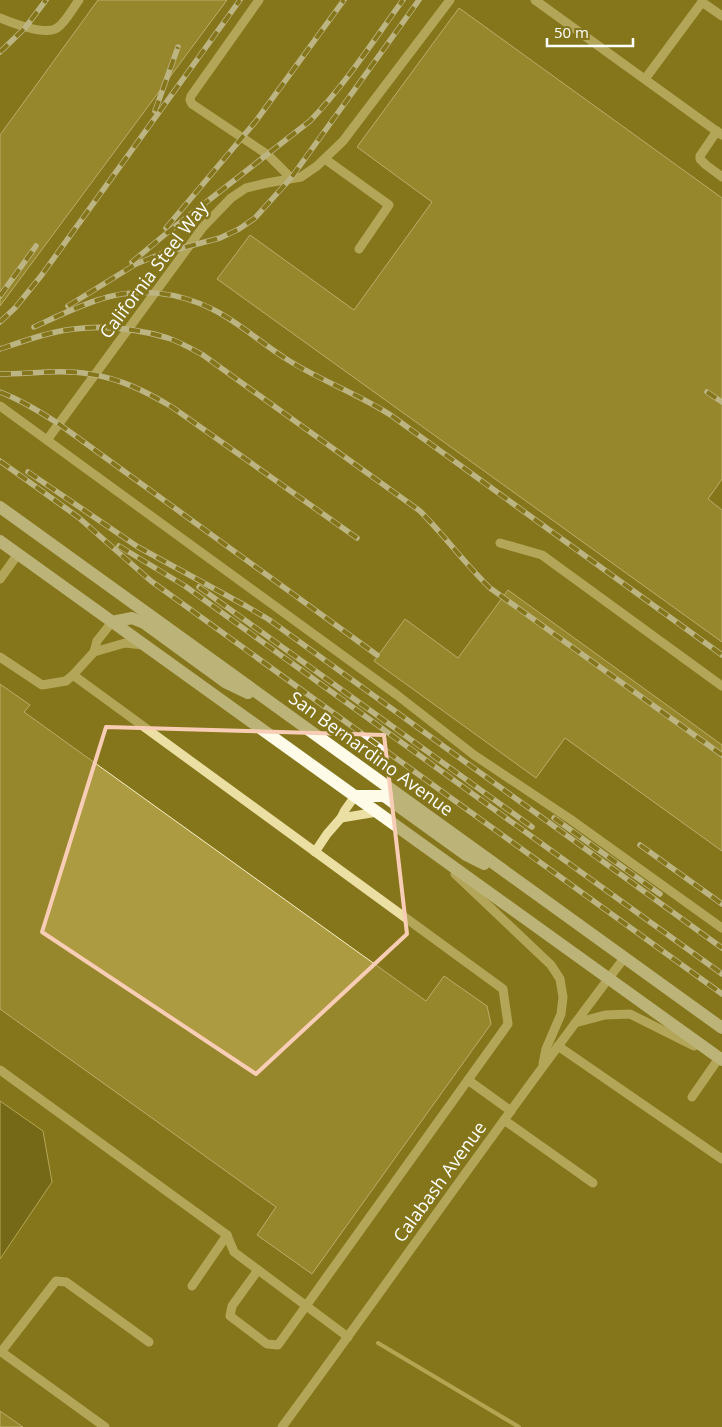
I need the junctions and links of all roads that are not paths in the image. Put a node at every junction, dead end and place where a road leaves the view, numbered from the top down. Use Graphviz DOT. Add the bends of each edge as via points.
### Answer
graph roads {
  1 [pos="79,0"];
  2 [pos="259,0"];
  3 [pos="450,0"];
  4 [pos="535,0"];
  5 [pos="703,1"];
  6 [pos="722,16"];
  7 [pos="0,18"];
  8 [pos="645,79"];
  9 [pos="720,133"];
  10 [pos="325,159"];
  11 [pos="722,177"];
  12 [pos="292,178"];
  13 [pos="359,249"];
  14 [pos="0,406"];
  15 [pos="47,440"];
  16 [pos="0,507"];
  17 [pos="0,541"];
  18 [pos="500,543"];
  19 [pos="18,554"];
  20 [pos="0,579"];
  21 [pos="112,622"];
  22 [pos="145,646"];
  23 [pos="94,652"];
  24 [pos="0,657"];
  25 [pos="73,675"];
  26 [pos="722,686"];
  27 [pos="275,706"];
  28 [pos="355,796"];
  29 [pos="377,812"];
  30 [pos="341,818"];
  31 [pos="430,850"];
  32 [pos="316,852"];
  33 [pos="522,884"];
  34 [pos="722,928"];
  35 [pos="625,957"];
  36 [pos="609,978"];
  37 [pos="575,1023"];
  38 [pos="722,1028"];
  39 [pos="558,1046"];
  40 [pos="721,1059"];
  41 [pos="543,1066"];
  42 [pos="0,1070"];
  43 [pos="468,1080"];
  44 [pos="692,1097"];
  45 [pos="511,1111"];
  46 [pos="504,1120"];
  47 [pos="722,1158"];
  48 [pos="593,1184"];
  49 [pos="227,1235"];
  50 [pos="258,1270"];
  51 [pos="192,1286"];
  52 [pos="306,1306"];
  53 [pos="348,1337"];
  54 [pos="148,1342"];
  55 [pos="0,1351"];
  56 [pos="105,1427"];
  57 [pos="282,1427"];
  1 -- 7 [label="street" via="53,30 25,28"];
  2 -- 12 [label="street" via="190,100 268,155"];
  3 -- 10 [label="street, California Steel Way" via="343,142"];
  4 -- 8 [label="street"];
  5 -- 6 [label="street"];
  5 -- 8 [label="street"];
  8 -- 9 [label="street"];
  9 -- 11 [label="street" via="700,159"];
  10 -- 12 [label="street, California Steel Way" via="301,177"];
  10 -- 13 [label="street" via="389,205"];
  12 -- 15 [label="street, California Steel Way" via="246,188 231,198 203,227"];
  14 -- 15 [label="street"];
  15 -- 34 [label="street" via="389,689 474,755"];
  16 -- 27 [label="main road, San Bernardino Avenue"];
  17 -- 19 [label="main road"];
  18 -- 26 [label="street" via="542,555"];
  19 -- 20 [label="street"];
  19 -- 21 [label="main road"];
  21 -- 22 [label="main road"];
  21 -- 23 [label="street" via="97,641"];
  21 -- 27 [label="main road" via="132,618 144,624 225,682"];
  22 -- 23 [label="street" via="125,643"];
  22 -- 28 [label="main road"];
  23 -- 25 [label="street"];
  24 -- 25 [label="street" via="42,685 66,681"];
  25 -- 32 [label="street"];
  27 -- 33 [label="main road, San Bernardino Avenue"];
  28 -- 29 [label="main road"];
  28 -- 30 [label="street"];
  28 -- 33 [label="main road" via="384,796 466,855"];
  29 -- 30 [label="street"];
  29 -- 31 [label="main road"];
  30 -- 32 [label="street"];
  31 -- 36 [label="main road"];
  31 -- 41 [label="street" via="550,965 560,979 563,996 561,1014 546,1049"];
  32 -- 43 [label="street" via="504,989 508,1024"];
  33 -- 35 [label="main road, San Bernardino Avenue"];
  35 -- 36 [label="street, Calabash Avenue"];
  35 -- 38 [label="main road, San Bernardino Avenue"];
  36 -- 37 [label="street, Calabash Avenue"];
  36 -- 40 [label="main road"];
  37 -- 39 [label="street, Calabash Avenue"];
  37 -- 40 [label="street" via="604,1015 630,1014"];
  39 -- 41 [label="street, Calabash Avenue"];
  39 -- 47 [label="street"];
  40 -- 44 [label="street"];
  41 -- 45 [label="street, Calabash Avenue"];
  42 -- 49 [label="street"];
  43 -- 45 [label="street"];
  43 -- 52 [label="street"];
  45 -- 46 [label="street, Calabash Avenue"];
  46 -- 48 [label="street"];
  46 -- 53 [label="street, Calabash Avenue"];
  49 -- 50 [label="street" via="234,1252"];
  49 -- 51 [label="street"];
  50 -- 52 [label="street"];
  50 -- 52 [label="street" via="232,1306 230,1316 267,1344 278,1345"];
  52 -- 53 [label="street"];
  53 -- 57 [label="street, Calabash Avenue"];
  54 -- 55 [label="street" via="66,1282 56,1281"];
  55 -- 56 [label="street"];
}
